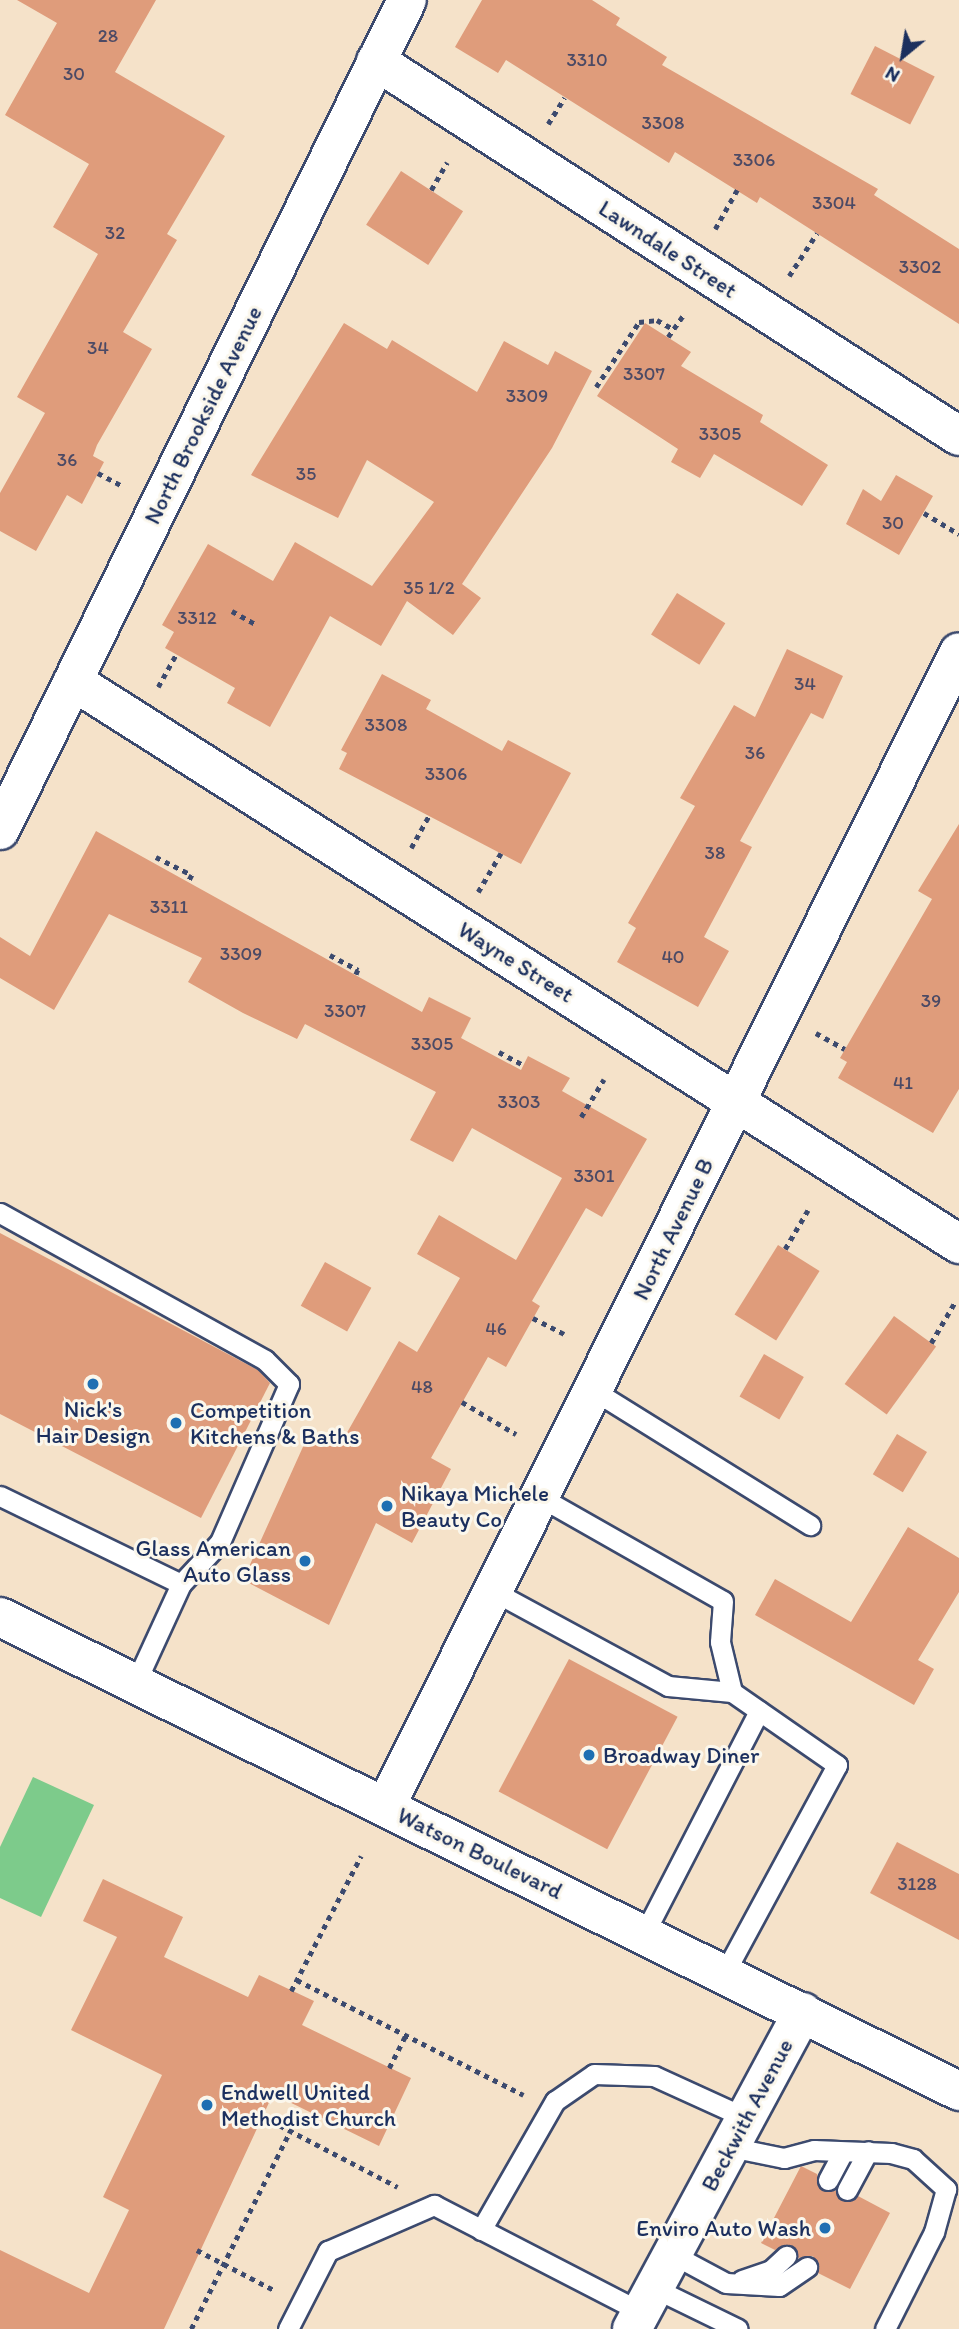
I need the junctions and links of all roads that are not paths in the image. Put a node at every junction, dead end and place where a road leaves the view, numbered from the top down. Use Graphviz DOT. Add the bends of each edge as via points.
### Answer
graph roads {
  1 [pos="407,0"];
  2 [pos="376,61"];
  3 [pos="959,436"];
  4 [pos="959,652"];
  5 [pos="73,681"];
  6 [pos="0,830"];
  7 [pos="737,1101"];
  8 [pos="0,1213"];
  9 [pos="959,1244"];
  10 [pos="593,1390"];
  11 [pos="0,1496"];
  12 [pos="540,1497"];
  13 [pos="810,1525"];
  14 [pos="181,1584"];
  15 [pos="493,1591"];
  16 [pos="0,1617"];
  17 [pos="135,1684"];
  18 [pos="732,1692"];
  19 [pos="759,1711"];
  20 [pos="386,1806"];
  21 [pos="644,1934"];
  22 [pos="724,1974"];
  23 [pos="803,2012"];
  24 [pos="959,2091"];
  25 [pos="738,2132"];
  26 [pos="869,2151"];
  27 [pos="842,2154"];
  28 [pos="828,2180"];
  29 [pos="847,2190"];
  30 [pos="481,2230"];
  31 [pos="672,2254"];
  32 [pos="786,2256"];
  33 [pos="807,2267"];
  34 [pos="734,2283"];
  35 [pos="642,2310"];
  36 [pos="288,2329"];
  37 [pos="738,2329"];
  38 [pos="885,2329"];
  1 -- 2 [label="street, North Brookside Avenue"];
  2 -- 3 [label="street, Lawndale Street"];
  2 -- 5 [label="street, North Brookside Avenue"];
  4 -- 7 [label="street, North Avenue B"];
  5 -- 6 [label="street, North Brookside Avenue"];
  5 -- 7 [label="street, Wayne Street"];
  7 -- 9 [label="street, Wayne Street"];
  7 -- 10 [label="street, North Avenue B"];
  8 -- 14 [label="lane" via="265,1360 289,1384 220,1542"];
  10 -- 12 [label="street, North Avenue B"];
  10 -- 13 [label="lane"];
  11 -- 14 [label="lane"];
  12 -- 15 [label="street, North Avenue B"];
  12 -- 18 [label="lane" via="723,1601 720,1642"];
  14 -- 17 [label="lane"];
  15 -- 18 [label="lane" via="668,1686"];
  15 -- 20 [label="street, North Avenue B"];
  16 -- 17 [label="street, Watson Boulevard"];
  17 -- 20 [label="street, Watson Boulevard"];
  18 -- 19 [label="lane"];
  19 -- 21 [label="lane"];
  19 -- 22 [label="lane" via="837,1765"];
  20 -- 21 [label="street, Watson Boulevard"];
  21 -- 22 [label="street, Watson Boulevard"];
  22 -- 23 [label="street, Watson Boulevard"];
  23 -- 24 [label="street, Watson Boulevard"];
  23 -- 25 [label="street, Beckwith Avenue"];
  25 -- 27 [label="lane" via="758,2157"];
  25 -- 30 [label="lane" via="685,2087 619,2071 571,2086 551,2108"];
  25 -- 31 [label="street, Beckwith Avenue"];
  26 -- 27 [label="lane"];
  26 -- 29 [label="lane"];
  26 -- 38 [label="lane" via="913,2159 946,2189 934,2232"];
  27 -- 28 [label="lane"];
  30 -- 35 [label="lane"];
  30 -- 36 [label="lane" via="434,2205 328,2250"];
  31 -- 34 [label="lane"];
  31 -- 35 [label="street, Beckwith Avenue"];
  32 -- 34 [label="lane" via="771,2270"];
  33 -- 34 [label="lane" via="779,2286"];
  35 -- 37 [label="lane"];
}
